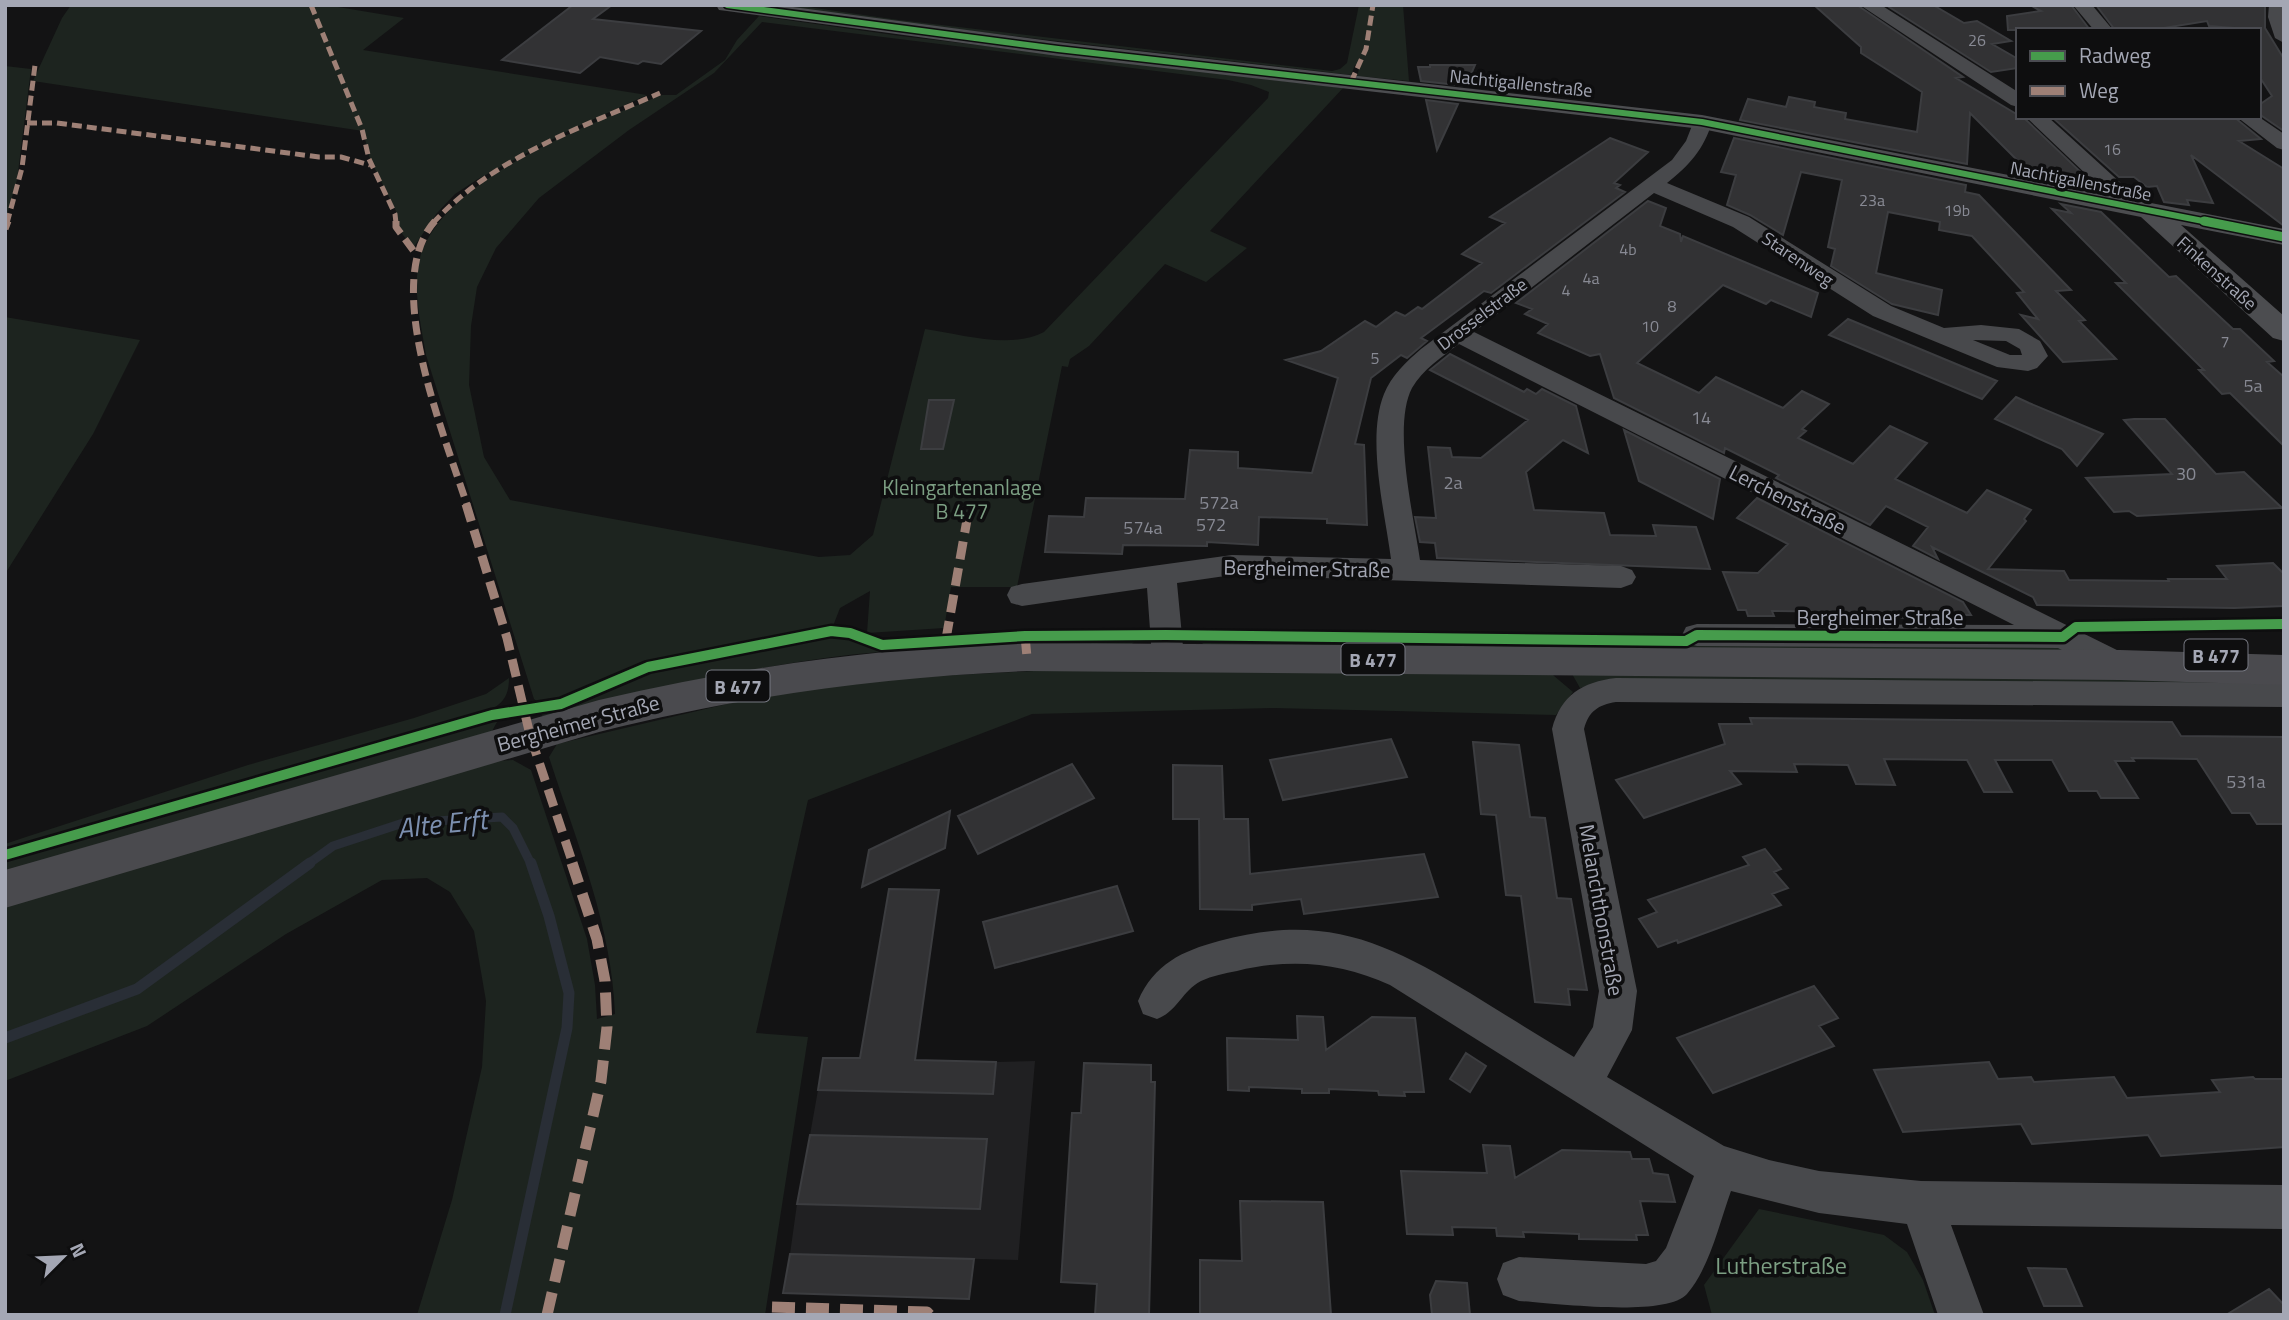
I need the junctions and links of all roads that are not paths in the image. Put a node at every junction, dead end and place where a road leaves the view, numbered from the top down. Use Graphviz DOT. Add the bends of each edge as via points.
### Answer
graph roads {
  1 [pos="1869,5"];
  2 [pos="2082,5"];
  3 [pos="2278,5"];
  4 [pos="742,6"];
  5 [pos="2103,28"];
  6 [pos="2284,38"];
  7 [pos="2016,100"];
  8 [pos="2038,119"];
  9 [pos="2250,119"];
  10 [pos="1702,122"];
  11 [pos="2284,144"];
  12 [pos="1652,185"];
  13 [pos="2144,211"];
  14 [pos="2284,237"];
  15 [pos="2284,332"];
  16 [pos="1457,333"];
  17 [pos="1942,335"];
  18 [pos="1407,570"];
  19 [pos="1161,573"];
  20 [pos="1621,577"];
  21 [pos="1022,594"];
  22 [pos="1697,635"];
  23 [pos="2063,638"];
  24 [pos="2284,645"];
  25 [pos="1168,657"];
  26 [pos="2134,665"];
  27 [pos="2284,670"];
  28 [pos="2284,695"];
  29 [pos="5,889"];
  30 [pos="1157,1001"];
  31 [pos="1580,1083"];
  32 [pos="1719,1166"];
  33 [pos="1921,1203"];
  34 [pos="2284,1207"];
  35 [pos="1518,1279"];
  36 [pos="1961,1315"];
  1 -- 7 [label="street"];
  2 -- 5 [label="street"];
  3 -- 6 [label="street"];
  4 -- 10 [label="main road, Nachtigallenstraße" via="1058,49"];
  8 -- 13 [label="street, Finkenstraße"];
  9 -- 11 [label="street"];
  10 -- 12 [label="street, Drosselstraße" via="1686,157"];
  10 -- 13 [label="main road, Nachtigallenstraße"];
  12 -- 16 [label="street, Drosselstraße"];
  12 -- 17 [label="street, Starenweg" via="1741,222 1856,297"];
  13 -- 14 [label="main road, Nachtigallenstraße"];
  13 -- 15 [label="main road, Finkenstraße"];
  16 -- 18 [label="street, Drosselstraße" via="1414,368 1402,383 1391,412"];
  16 -- 23 [label="street, Lerchenstraße"];
  18 -- 19 [label="street, Bergheimer Straße" via="1231,565"];
  18 -- 20 [label="street, Bergheimer Straße"];
  19 -- 21 [label="street, Bergheimer Straße"];
  19 -- 25 [label="street"];
  22 -- 23 [label="street, Bergheimer Straße"];
  23 -- 26 [label="street, Lerchenstraße"];
  24 -- 26 [label="main road, Bergheimer Straße / B 477"];
  25 -- 26 [label="main road, Bergheimer Straße / B 477"];
  25 -- 29 [label="main road, Bergheimer Straße / B 477" via="940,660 845,669 682,696 530,735"];
  26 -- 27 [label="main road, Bergheimer Straße / B 477"];
  28 -- 31 [label="street, Melanchthonstraße" via="1616,690 1582,700 1570,717 1569,729 1618,991 1618,1012 1614,1030"];
  30 -- 31 [label="street" via="1171,982 1195,965 1271,948 1332,947 1378,960 1403,973"];
  31 -- 32 [label="street"];
  32 -- 33 [label="street" via="1808,1190"];
  32 -- 35 [label="street" via="1683,1262 1669,1281 1646,1286"];
  33 -- 34 [label="street"];
  33 -- 36 [label="street"];
}
